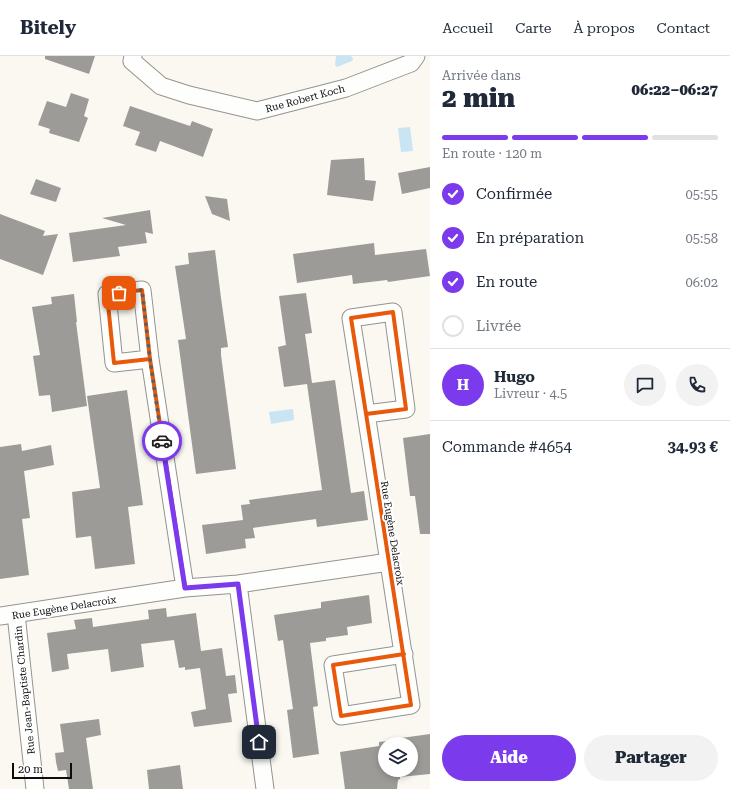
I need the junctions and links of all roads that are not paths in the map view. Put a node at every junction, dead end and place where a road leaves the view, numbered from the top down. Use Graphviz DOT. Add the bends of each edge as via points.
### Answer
graph roads {
  1 [pos="134,56"];
  2 [pos="416,56"];
  3 [pos="150,359"];
  4 [pos="366,414"];
  5 [pos="389,562"];
  6 [pos="238,584"];
  7 [pos="185,588"];
  8 [pos="8,615"];
  9 [pos="404,654"];
  10 [pos="34,789"];
  11 [pos="265,789"];
  1 -- 2 [label="street, Rue Robert Koch" via="132,61 161,86 257,111 346,88 411,63"];
  3 -- 7 [label="street"];
  4 -- 4 [label="street, Rue Eugène Delacroix" via="406,409 393,312 352,318"];
  4 -- 5 [label="street, Rue Eugène Delacroix"];
  5 -- 6 [label="street, Rue Eugène Delacroix"];
  5 -- 9 [label="street, Rue Eugène Delacroix"];
  6 -- 7 [label="street, Rue Eugène Delacroix"];
  6 -- 11 [label="street"];
  7 -- 8 [label="street, Rue Eugène Delacroix"];
  8 -- 10 [label="street, Rue Jean-Baptiste Chardin"];
  9 -- 9 [label="street, Rue Eugène Delacroix" via="411,705 341,716 333,665"];
}
